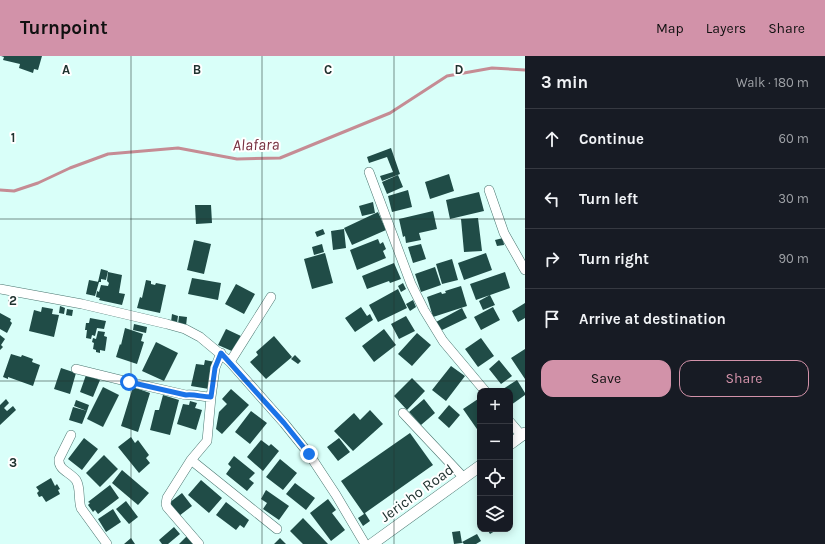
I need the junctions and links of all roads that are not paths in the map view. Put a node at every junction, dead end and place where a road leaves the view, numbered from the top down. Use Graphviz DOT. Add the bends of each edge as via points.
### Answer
graph roads {
  1 [pos="370,172"];
  2 [pos="489,190"];
  3 [pos="525,270"];
  4 [pos="1,292"];
  5 [pos="271,297"];
  6 [pos="221,353"];
  7 [pos="230,362"];
  8 [pos="76,368"];
  9 [pos="482,388"];
  10 [pos="211,397"];
  11 [pos="404,412"];
  12 [pos="512,424"];
  13 [pos="523,434"];
  14 [pos="71,435"];
  15 [pos="513,442"];
  16 [pos="191,460"];
  17 [pos="477,468"];
  18 [pos="464,478"];
  19 [pos="277,529"];
  20 [pos="372,543"];
  21 [pos="107,544"];
  22 [pos="198,544"];
  1 -- 9 [label="street" via="411,284 424,310 443,341"];
  2 -- 3 [label="street" via="504,233"];
  4 -- 6 [label="street" via="82,304 168,324 200,337"];
  5 -- 7 [label="street"];
  6 -- 7 [label="street"];
  6 -- 10 [label="street" via="215,368"];
  7 -- 20 [label="street" via="309,454"];
  8 -- 10 [label="street" via="186,395"];
  10 -- 16 [label="street" via="207,441"];
  11 -- 18 [label="street"];
  12 -- 13 [label="street"];
  13 -- 15 [label="street"];
  14 -- 21 [label="street" via="59,459 60,466 77,482 81,508"];
  16 -- 19 [label="street"];
  16 -- 22 [label="street" via="167,498 166,504"];
  17 -- 18 [label="street, Jericho Road"];
  18 -- 20 [label="street, Jericho Road"];
}
